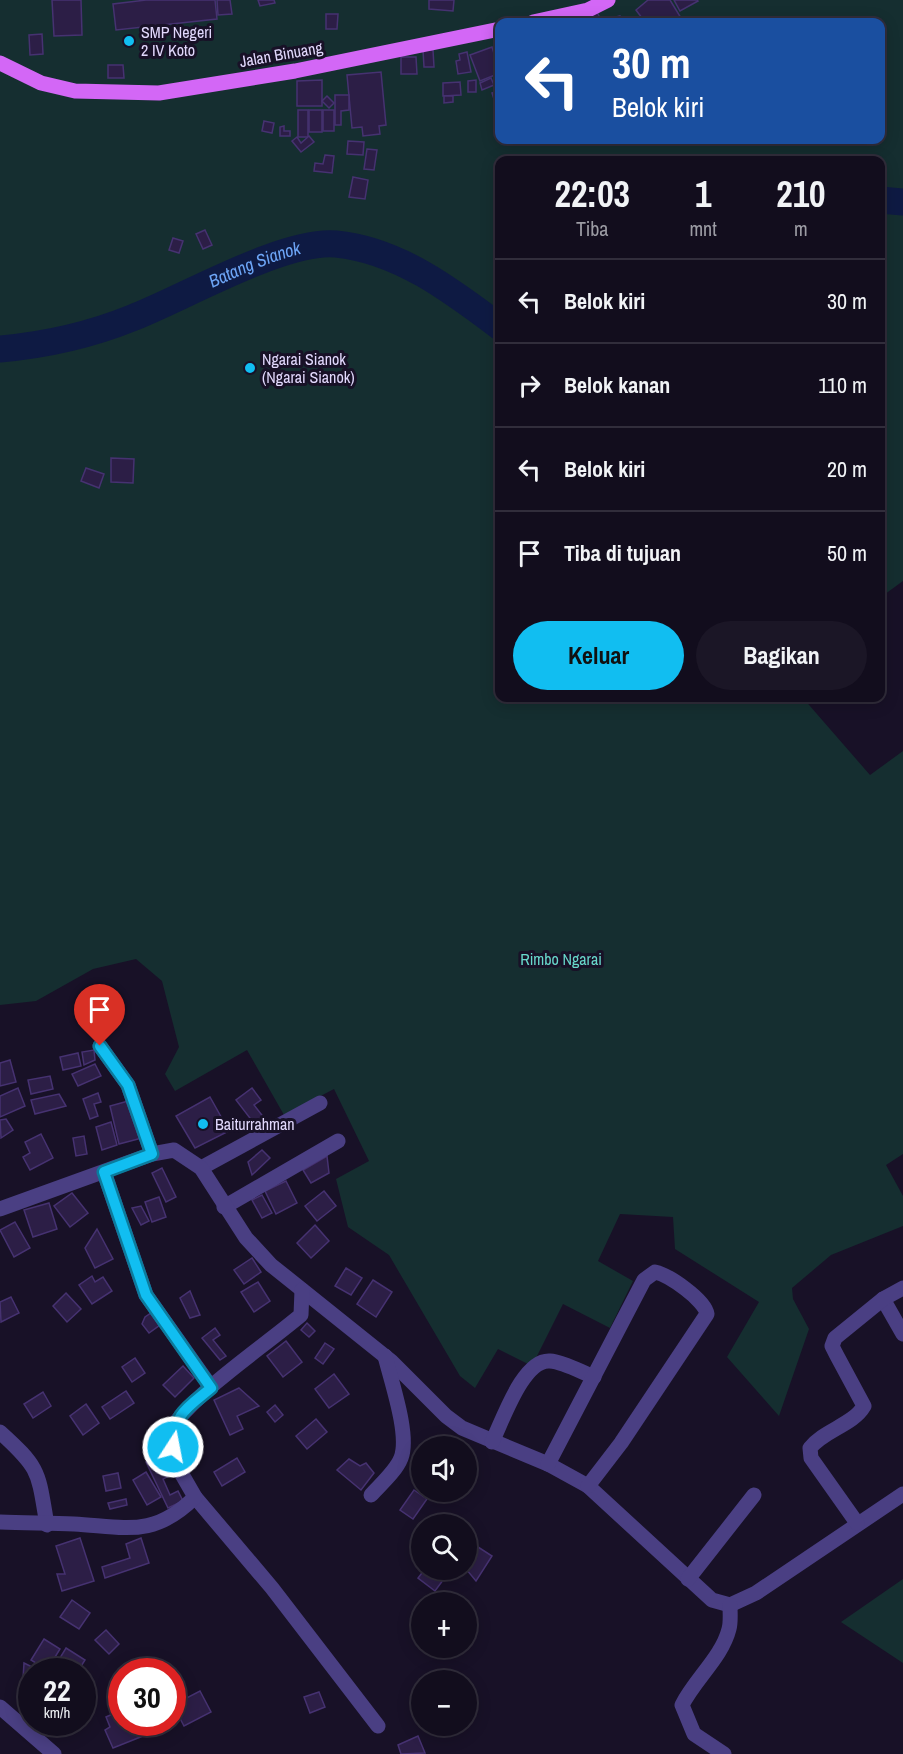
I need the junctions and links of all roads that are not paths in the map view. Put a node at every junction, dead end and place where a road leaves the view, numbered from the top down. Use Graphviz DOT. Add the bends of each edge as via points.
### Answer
graph roads {
  1 [pos="608,0"];
  2 [pos="551,18"];
  3 [pos="495,30"];
  4 [pos="0,63"];
  5 [pos="100,1046"];
  6 [pos="320,1103"];
  7 [pos="338,1141"];
  8 [pos="152,1154"];
  9 [pos="201,1167"];
  10 [pos="104,1172"];
  11 [pos="224,1207"];
  12 [pos="0,1209"];
  13 [pos="903,1288"];
  14 [pos="302,1290"];
  15 [pos="883,1299"];
  16 [pos="317,1304"];
  17 [pos="301,1316"];
  18 [pos="903,1334"];
  19 [pos="385,1356"];
  20 [pos="594,1377"];
  21 [pos="211,1388"];
  22 [pos="0,1432"];
  23 [pos="492,1442"];
  24 [pos="548,1464"];
  25 [pos="588,1486"];
  26 [pos="903,1494"];
  27 [pos="754,1495"];
  28 [pos="371,1496"];
  29 [pos="195,1497"];
  30 [pos="0,1522"];
  31 [pos="857,1523"];
  32 [pos="47,1525"];
  33 [pos="688,1579"];
  34 [pos="730,1605"];
  35 [pos="0,1707"];
  36 [pos="378,1726"];
  37 [pos="718,1753"];
  38 [pos="54,1754"];
  1 -- 2 [label="main road" via="588,10"];
  3 -- 4 [label="main road, Jalan Binuang" via="295,71 159,93 75,91 41,83"];
  5 -- 8 [label="street" via="128,1085"];
  6 -- 9 [label="street"];
  7 -- 11 [label="street"];
  8 -- 9 [label="street" via="174,1150"];
  8 -- 10 [label="street"];
  9 -- 11 [label="street"];
  10 -- 12 [label="street"];
  10 -- 21 [label="street" via="146,1295"];
  11 -- 14 [label="street" via="271,1265"];
  13 -- 15 [label="street"];
  14 -- 16 [label="street"];
  14 -- 17 [label="street"];
  15 -- 18 [label="street"];
  15 -- 31 [label="street" via="835,1338 832,1346 864,1406 860,1413 818,1438 810,1448 811,1458"];
  16 -- 17 [label="street"];
  16 -- 19 [label="street"];
  17 -- 21 [label="street"];
  19 -- 23 [label="street" via="446,1416"];
  19 -- 28 [label="street" via="403,1451 400,1461"];
  20 -- 23 [label="street" via="552,1361 538,1362 527,1371"];
  20 -- 24 [label="street"];
  20 -- 25 [label="street" via="650,1274 663,1274 706,1308 705,1319"];
  21 -- 29 [label="street" via="174,1424 176,1464"];
  22 -- 32 [label="street" via="34,1464"];
  23 -- 24 [label="street"];
  24 -- 25 [label="street"];
  25 -- 33 [label="street"];
  26 -- 31 [label="street"];
  27 -- 33 [label="street"];
  29 -- 32 [label="street" via="177,1515 156,1524 134,1528"];
  29 -- 36 [label="street" via="272,1588"];
  30 -- 32 [label="street"];
  31 -- 34 [label="street" via="756,1593"];
  33 -- 34 [label="street" via="712,1599"];
  34 -- 37 [label="street" via="730,1628 721,1647 682,1705 694,1734"];
  35 -- 38 [label="street"];
}
